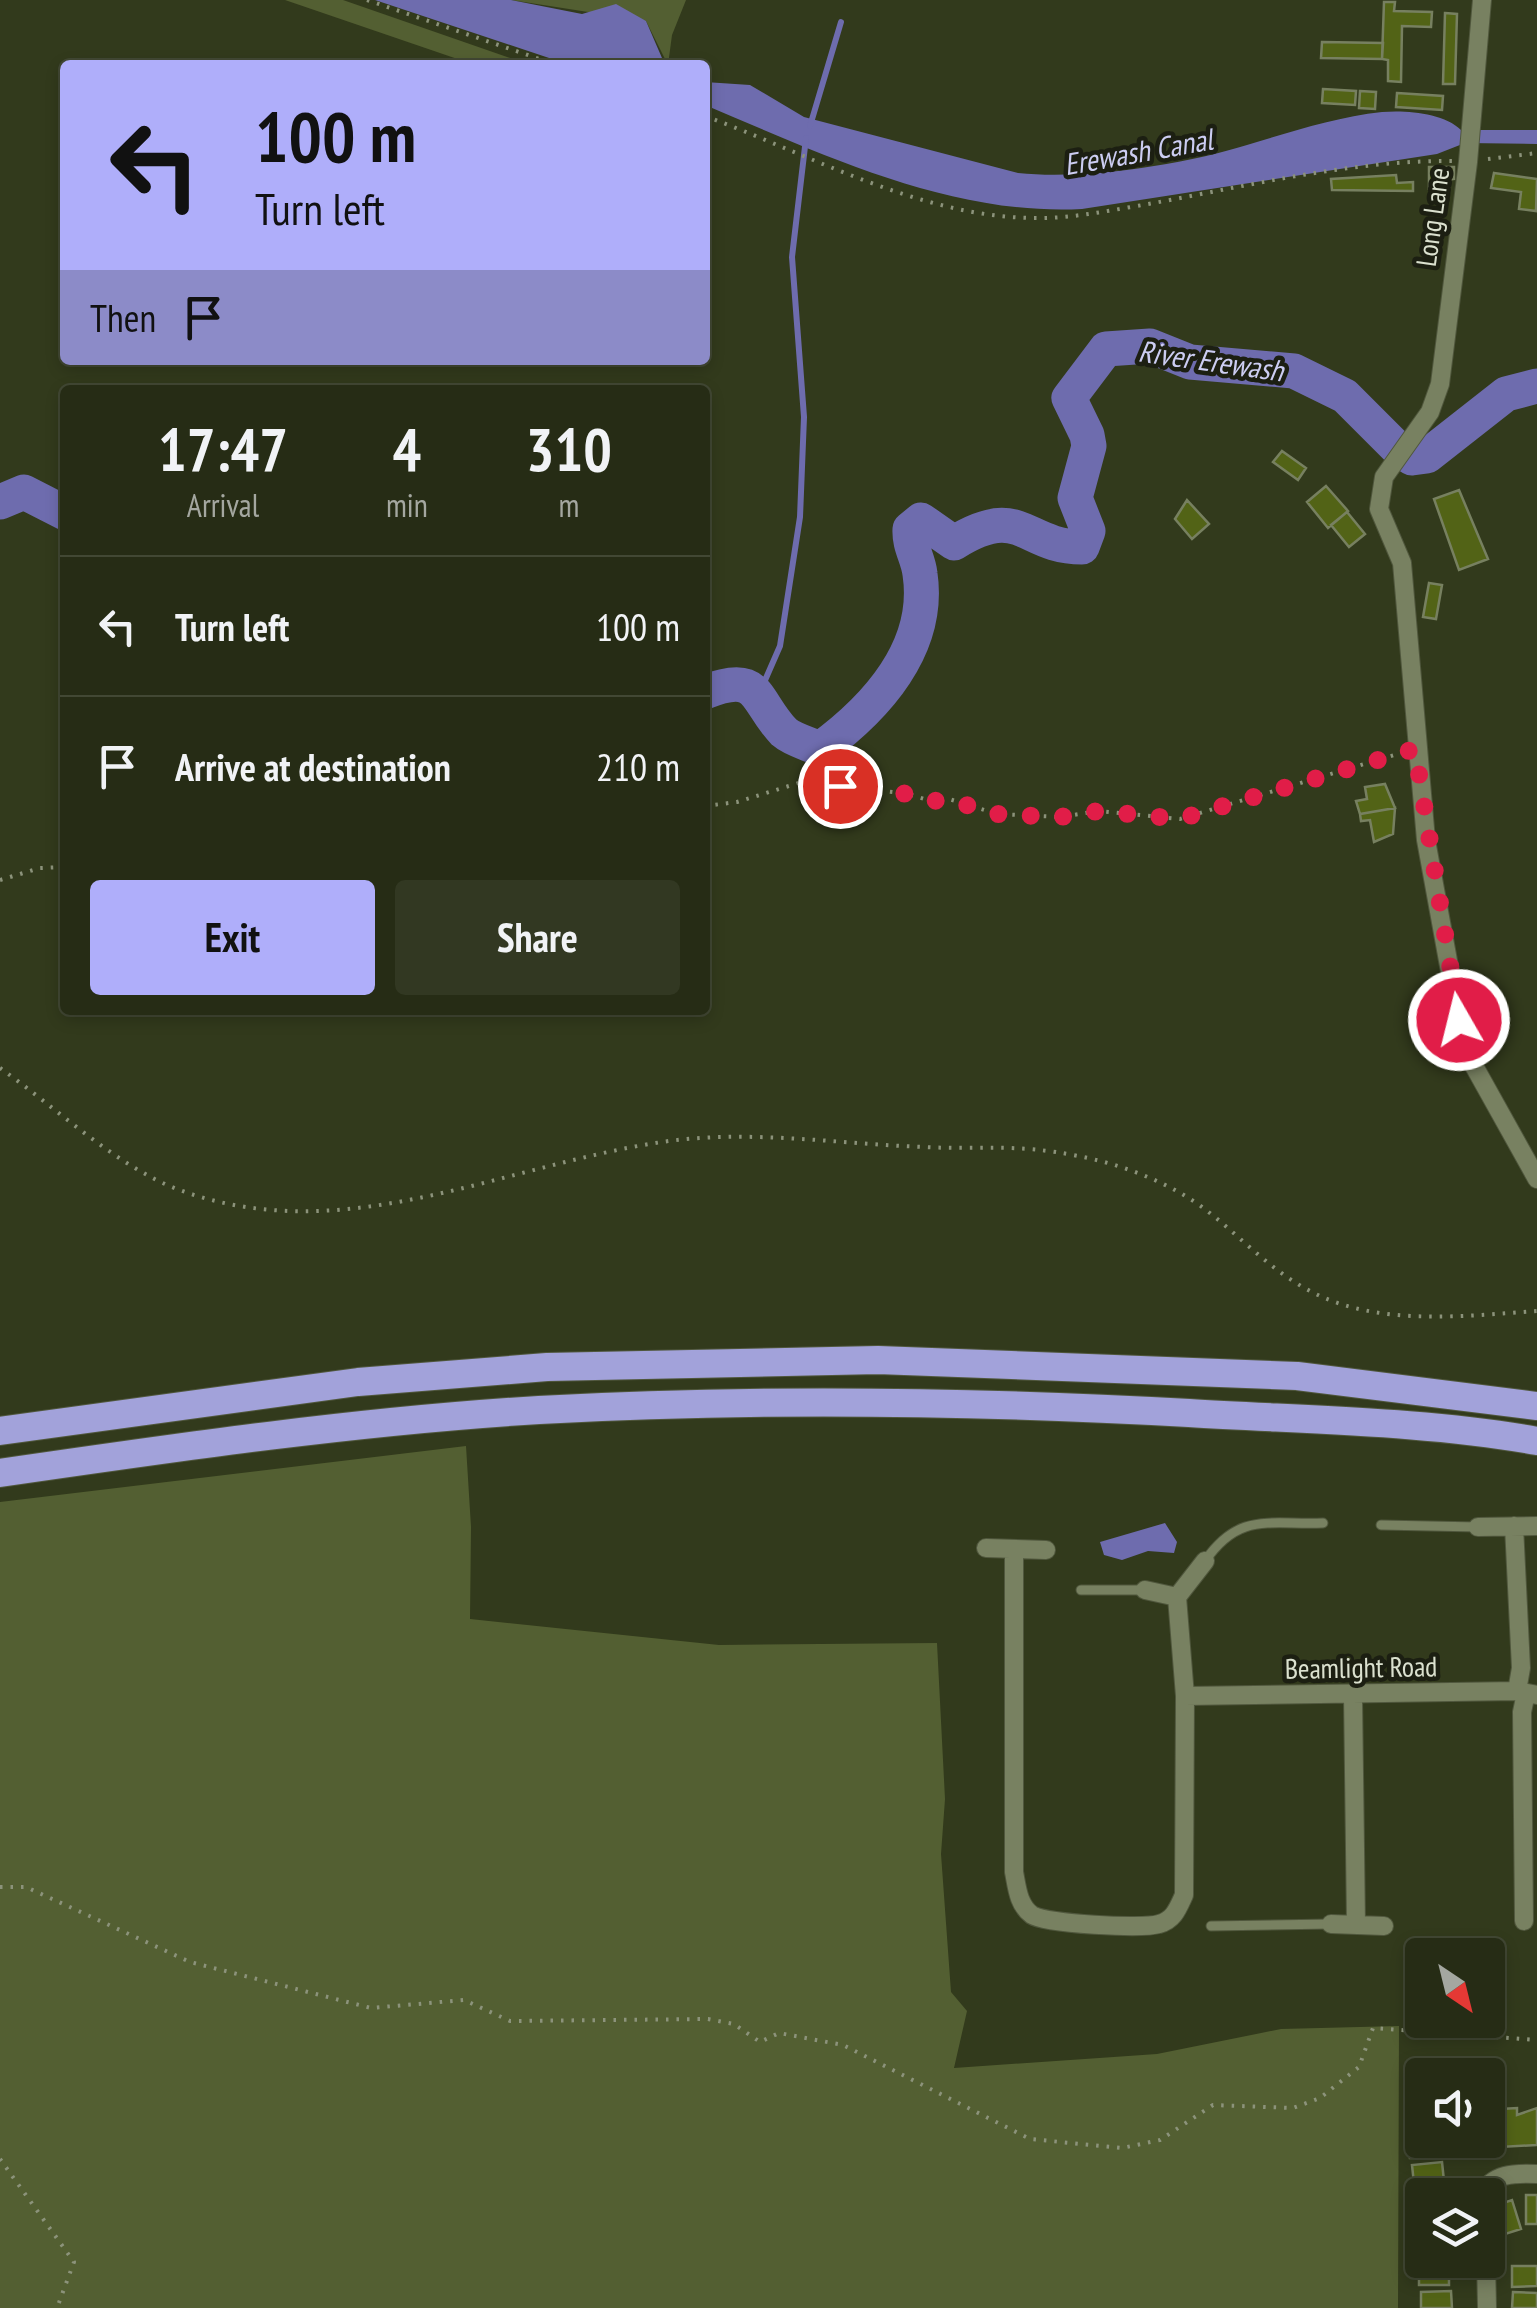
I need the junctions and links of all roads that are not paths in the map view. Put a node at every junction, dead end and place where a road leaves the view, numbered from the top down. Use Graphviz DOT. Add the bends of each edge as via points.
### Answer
graph roads {
  1 [pos="1482,0"];
  2 [pos="1537,1179"];
  3 [pos="1537,1406"];
  4 [pos="0,1431"];
  5 [pos="1534,1442"];
  6 [pos="0,1473"];
  7 [pos="1323,1523"];
  8 [pos="1381,1526"];
  9 [pos="1514,1526"];
  10 [pos="1537,1526"];
  11 [pos="1478,1528"];
  12 [pos="986,1548"];
  13 [pos="1014,1550"];
  14 [pos="1046,1550"];
  15 [pos="1204,1562"];
  16 [pos="1080,1590"];
  17 [pos="1145,1590"];
  18 [pos="1178,1597"];
  19 [pos="1527,1693"];
  20 [pos="1185,1696"];
  21 [pos="1353,1696"];
  22 [pos="1524,1921"];
  23 [pos="1331,1924"];
  24 [pos="1356,1925"];
  25 [pos="1212,1926"];
  26 [pos="1384,1926"];
  27 [pos="1537,2174"];
  28 [pos="1498,2178"];
  29 [pos="1486,2278"];
  30 [pos="1487,2308"];
  1 -- 2 [label="street, Long Lane" via="1440,384 1430,412 1388,470 1380,509 1402,562 1415,749 1459,1020 1474,1066"];
  3 -- 4 [label="highway" via="1298,1376 878,1360 547,1367 358,1382"];
  5 -- 6 [label="highway" via="1067,1406 698,1403 328,1430"];
  7 -- 15 [label="lane" via="1239,1526"];
  8 -- 11 [label="lane"];
  9 -- 10 [label="street"];
  9 -- 11 [label="street"];
  9 -- 19 [label="street"];
  12 -- 13 [label="street"];
  13 -- 14 [label="street"];
  13 -- 20 [label="street" via="1014,1872 1018,1898 1032,1914 1052,1921 1158,1924 1175,1915 1184,1896"];
  15 -- 18 [label="street"];
  16 -- 17 [label="lane"];
  17 -- 18 [label="street"];
  18 -- 20 [label="street"];
  19 -- 21 [label="street, Beamlight Road"];
  19 -- 22 [label="street"];
  20 -- 21 [label="street, Beamlight Road"];
  21 -- 24 [label="street"];
  23 -- 24 [label="street"];
  23 -- 25 [label="lane"];
  24 -- 26 [label="street"];
  27 -- 28 [label="street"];
  29 -- 30 [label="street"];
}
